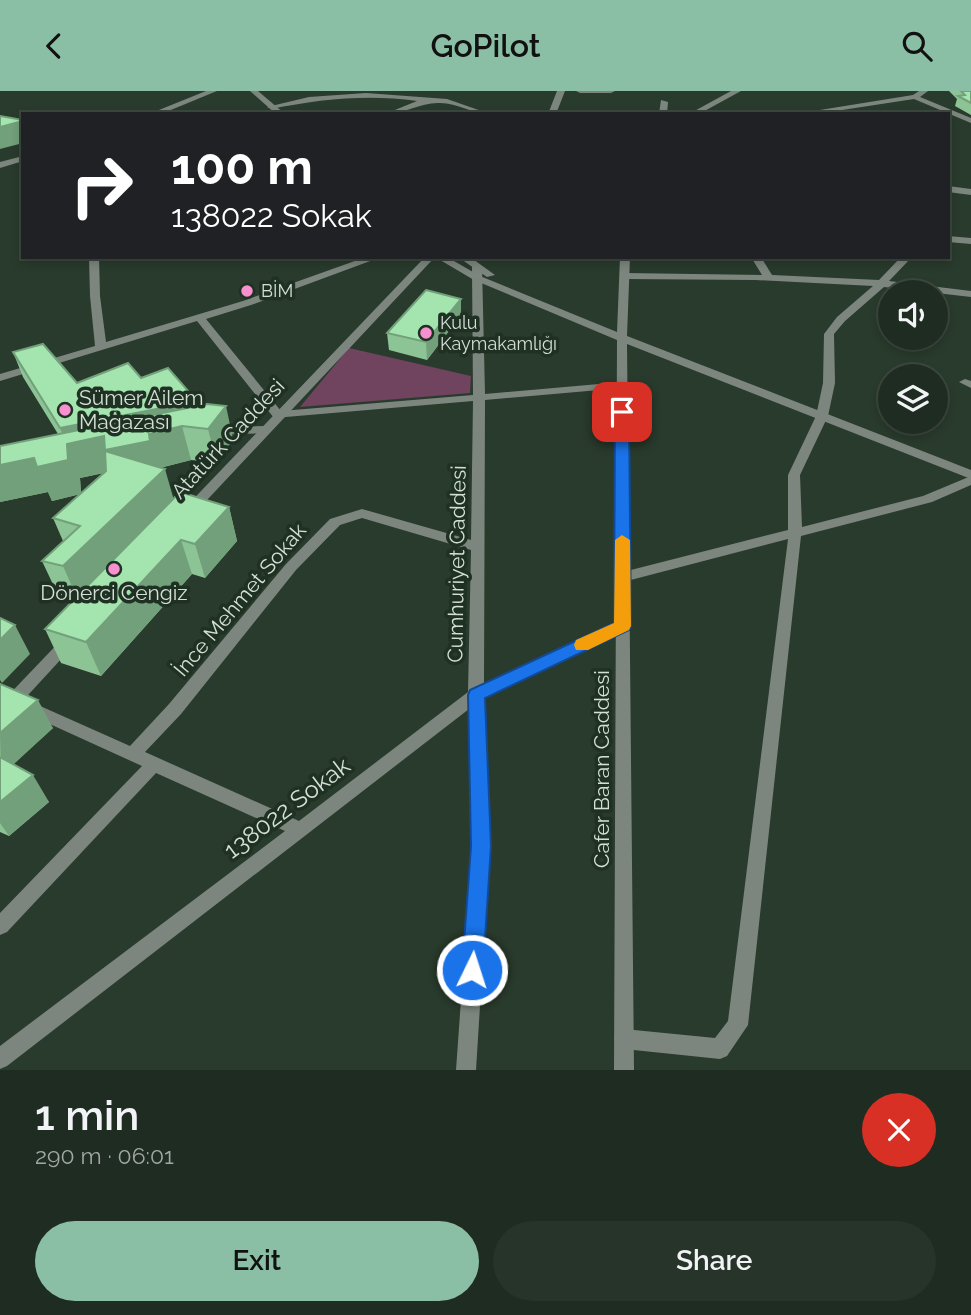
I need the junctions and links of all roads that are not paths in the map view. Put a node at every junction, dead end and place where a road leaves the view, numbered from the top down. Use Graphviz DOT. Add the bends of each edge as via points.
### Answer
graph roads {
  1 [pos="213,91"];
  2 [pos="254,91"];
  3 [pos="445,91"];
  4 [pos="561,91"];
  5 [pos="580,91"];
  6 [pos="611,91"];
  7 [pos="737,91"];
  8 [pos="924,91"];
  9 [pos="915,97"];
  10 [pos="424,100"];
  11 [pos="449,100"];
  12 [pos="886,101"];
  13 [pos="664,102"];
  14 [pos="271,107"];
  15 [pos="158,112"];
  16 [pos="278,112"];
  17 [pos="394,112"];
  18 [pos="481,112"];
  19 [pos="553,112"];
  20 [pos="663,112"];
  21 [pos="697,112"];
  22 [pos="814,112"];
  23 [pos="896,112"];
  24 [pos="971,121"];
  25 [pos="21,159"];
  26 [pos="0,165"];
  27 [pos="950,189"];
  28 [pos="971,192"];
  29 [pos="950,239"];
  30 [pos="971,241"];
  31 [pos="94,259"];
  32 [pos="370,259"];
  33 [pos="429,259"];
  34 [pos="445,259"];
  35 [pos="465,259"];
  36 [pos="625,259"];
  37 [pos="757,259"];
  38 [pos="905,259"];
  39 [pos="477,273"];
  40 [pos="625,276"];
  41 [pos="768,277"];
  42 [pos="885,280"];
  43 [pos="878,283"];
  44 [pos="878,287"];
  45 [pos="948,291"];
  46 [pos="971,294"];
  47 [pos="199,317"];
  48 [pos="622,338"];
  49 [pos="101,347"];
  50 [pos="0,378"];
  51 [pos="622,385"];
  52 [pos="479,397"];
  53 [pos="278,415"];
  54 [pos="822,415"];
  55 [pos="265,430"];
  56 [pos="204,433"];
  57 [pos="971,477"];
  58 [pos="181,520"];
  59 [pos="795,533"];
  60 [pos="478,547"];
  61 [pos="623,577"];
  62 [pos="623,626"];
  63 [pos="79,631"];
  64 [pos="476,695"];
  65 [pos="7,696"];
  66 [pos="0,714"];
  67 [pos="133,754"];
  68 [pos="154,764"];
  69 [pos="299,829"];
  70 [pos="0,926"];
  71 [pos="624,1039"];
  72 [pos="0,1059"];
  73 [pos="466,1070"];
  74 [pos="624,1070"];
  1 -- 15 [label="street"];
  2 -- 14 [label="street"];
  3 -- 11 [label="street"];
  4 -- 19 [label="street"];
  5 -- 6 [label="street"];
  7 -- 21 [label="street"];
  8 -- 9 [label="street"];
  9 -- 12 [label="street"];
  9 -- 24 [label="street"];
  10 -- 11 [label="street"];
  10 -- 14 [label="street" via="351,95"];
  10 -- 17 [label="street"];
  11 -- 18 [label="street"];
  12 -- 22 [label="street"];
  12 -- 23 [label="street"];
  13 -- 20 [label="street"];
  14 -- 16 [label="street"];
  25 -- 26 [label="street"];
  27 -- 28 [label="street"];
  29 -- 30 [label="street"];
  31 -- 49 [label="street"];
  32 -- 47 [label="street"];
  33 -- 53 [label="street, Atatürk Caddesi"];
  34 -- 39 [label="street"];
  35 -- 39 [label="street"];
  36 -- 40 [label="street, Cafer Baran Caddesi"];
  37 -- 41 [label="street"];
  38 -- 42 [label="street"];
  39 -- 48 [label="street"];
  39 -- 52 [label="street, Cumhuriyet Caddesi"];
  40 -- 41 [label="street"];
  40 -- 48 [label="street, Cafer Baran Caddesi"];
  41 -- 43 [label="street"];
  44 -- 54 [label="street" via="829,334 829,383"];
  45 -- 46 [label="street"];
  47 -- 49 [label="street"];
  47 -- 53 [label="street"];
  48 -- 51 [label="street, Cafer Baran Caddesi"];
  48 -- 54 [label="street"];
  49 -- 50 [label="street"];
  51 -- 52 [label="street"];
  51 -- 61 [label="street, Cafer Baran Caddesi"];
  52 -- 53 [label="street"];
  52 -- 60 [label="street, Cumhuriyet Caddesi"];
  53 -- 55 [label="street, Atatürk Caddesi"];
  54 -- 57 [label="street"];
  54 -- 59 [label="street" via="794,475"];
  55 -- 56 [label="street"];
  55 -- 58 [label="street, Atatürk Caddesi"];
  57 -- 59 [label="street" via="927,499"];
  59 -- 61 [label="street"];
  59 -- 71 [label="street" via="738,1025 720,1049"];
  60 -- 64 [label="street, Cumhuriyet Caddesi"];
  60 -- 67 [label="street, İnce Mehmet Sokak" via="362,513 335,522 291,567"];
  61 -- 62 [label="street, Cafer Baran Caddesi"];
  62 -- 64 [label="street, 138022 Sokak"];
  62 -- 71 [label="street, Cafer Baran Caddesi"];
  63 -- 65 [label="street"];
  64 -- 69 [label="street, 138022 Sokak"];
  64 -- 73 [label="street, Cumhuriyet Caddesi" via="481,846"];
  65 -- 66 [label="street"];
  65 -- 67 [label="street"];
  67 -- 68 [label="street"];
  68 -- 69 [label="street"];
  68 -- 70 [label="street"];
  69 -- 72 [label="street, 138022 Sokak"];
  71 -- 74 [label="street, Cafer Baran Caddesi"];
}
